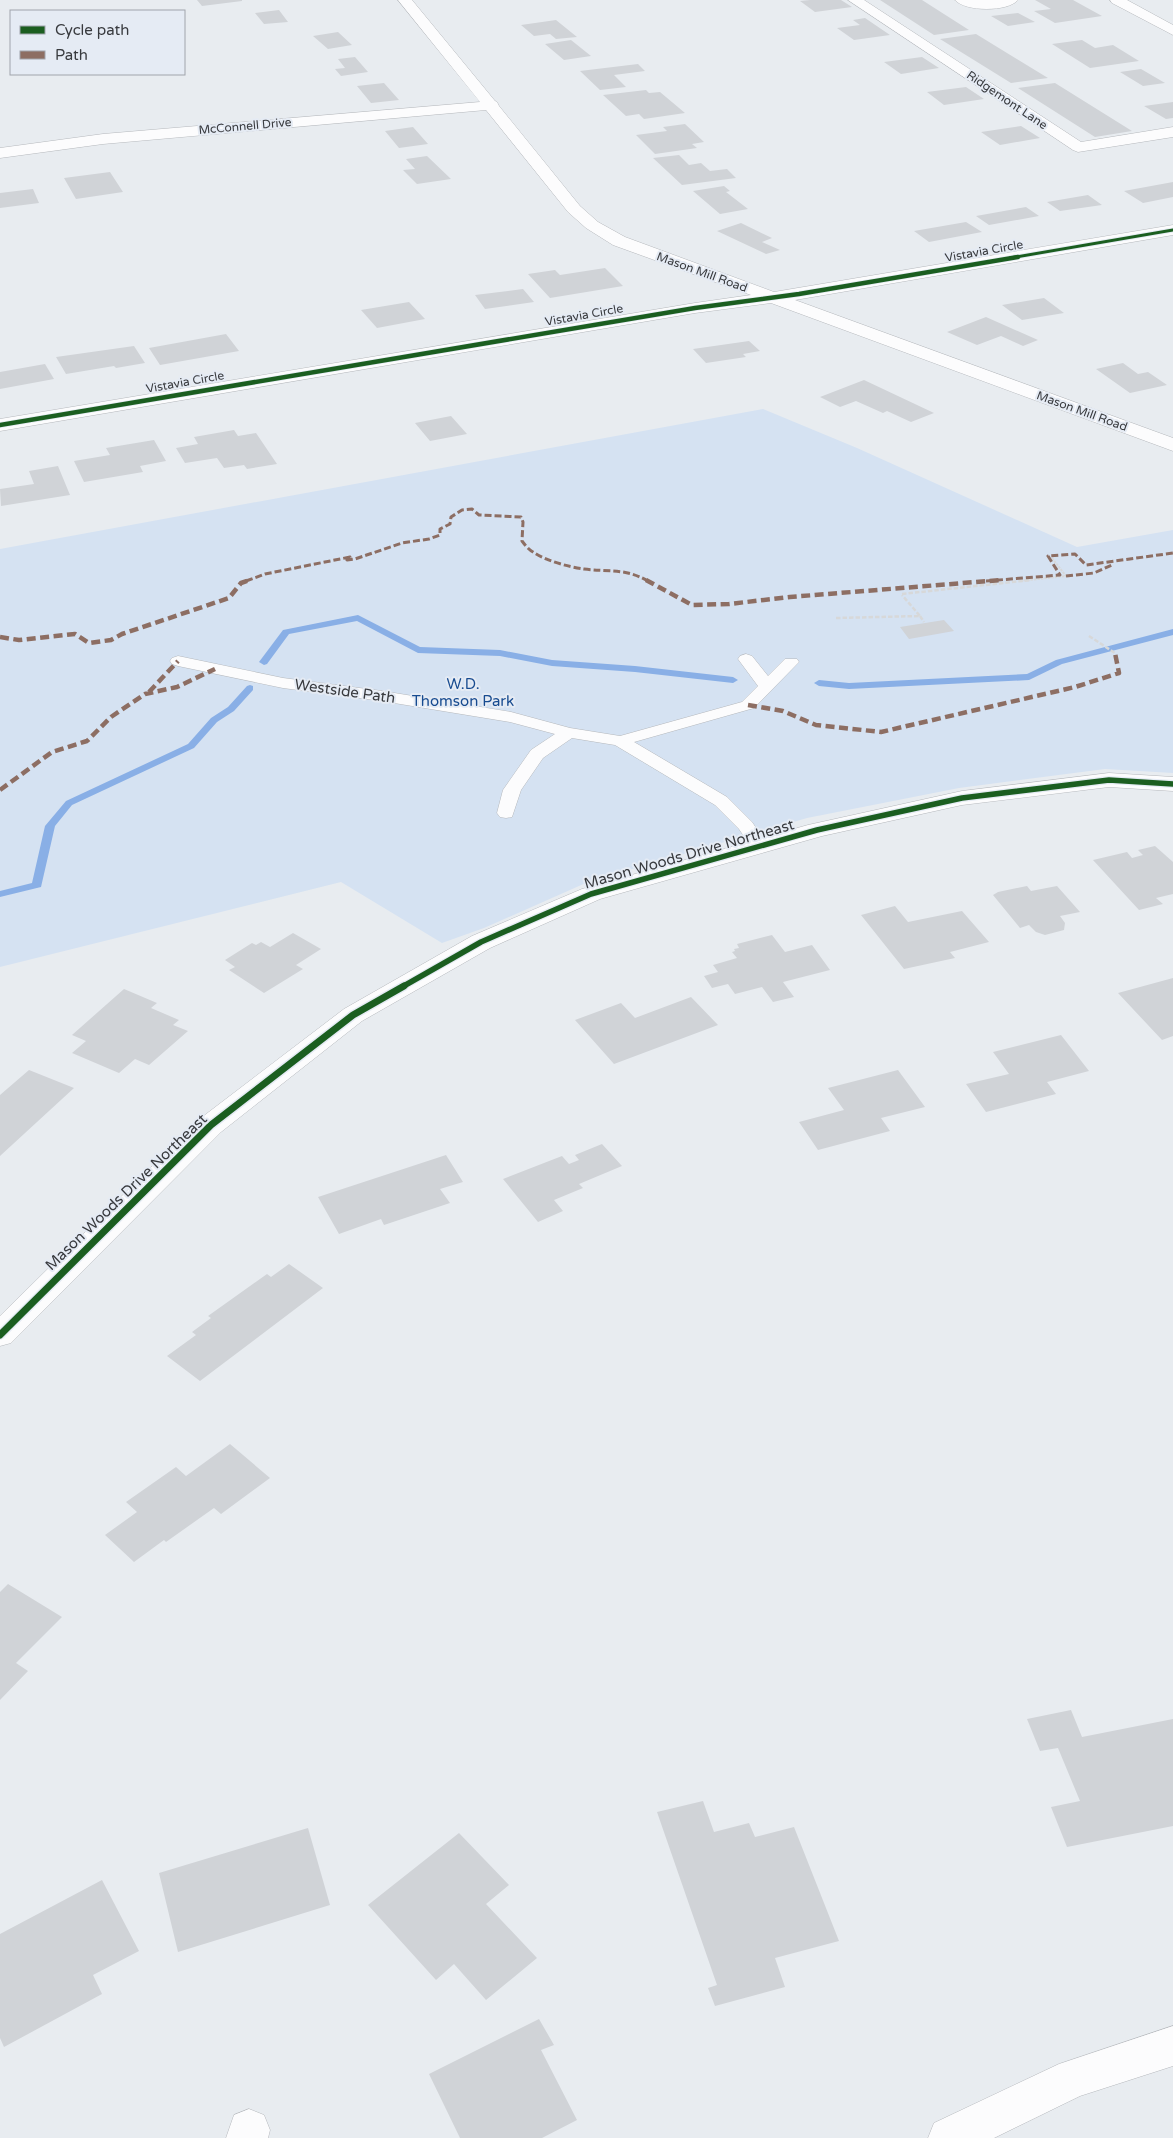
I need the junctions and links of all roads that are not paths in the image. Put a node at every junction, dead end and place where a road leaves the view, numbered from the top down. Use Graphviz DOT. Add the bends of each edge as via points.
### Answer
graph roads {
  1 [pos="405,0"];
  2 [pos="855,0"];
  3 [pos="962,0"];
  4 [pos="1011,0"];
  5 [pos="1117,0"];
  6 [pos="1173,30"];
  7 [pos="492,105"];
  8 [pos="1173,132"];
  9 [pos="0,153"];
  10 [pos="1173,230"];
  11 [pos="770,297"];
  12 [pos="0,425"];
  13 [pos="1173,445"];
  14 [pos="746,659"];
  15 [pos="178,661"];
  16 [pos="791,662"];
  17 [pos="767,686"];
  18 [pos="569,733"];
  19 [pos="620,741"];
  20 [pos="1173,784"];
  21 [pos="506,813"];
  22 [pos="753,836"];
  23 [pos="0,1335"];
  24 [pos="1173,2046"];
  25 [pos="949,2138"];
  1 -- 7 [label="street, Mason Mill Road"];
  2 -- 8 [label="street, Ridgemont Lane" via="1078,147"];
  3 -- 4 [label="street" via="985,4"];
  5 -- 6 [label="street"];
  7 -- 9 [label="street, McConnell Drive" via="103,139"];
  7 -- 11 [label="street, Mason Mill Road" via="574,209 592,225 618,241"];
  10 -- 11 [label="street, Vistavia Circle"];
  11 -- 12 [label="street, Vistavia Circle"];
  11 -- 13 [label="street, Mason Mill Road"];
  14 -- 17 [label="lane"];
  15 -- 18 [label="lane, Westside Path" via="283,683 512,717"];
  16 -- 17 [label="lane"];
  17 -- 19 [label="lane" via="748,705"];
  18 -- 19 [label="lane, Westside Path"];
  18 -- 21 [label="lane" via="537,754 512,790"];
  19 -- 22 [label="lane, Westside Path" via="721,801"];
  20 -- 22 [label="street, Mason Woods Drive Northeast" via="1109,780 962,798 817,830"];
  22 -- 23 [label="street, Mason Woods Drive Northeast" via="590,894 481,942 353,1015 212,1126"];
  24 -- 25 [label="street" via="1073,2078"];
}
